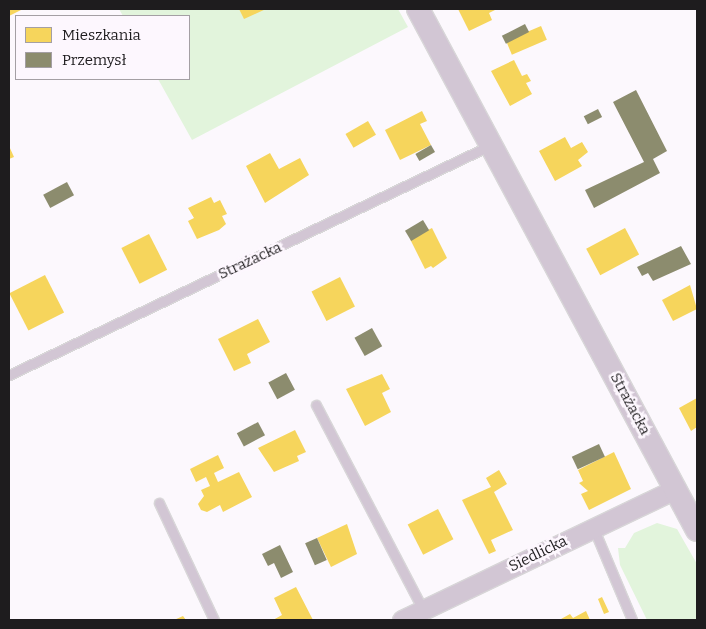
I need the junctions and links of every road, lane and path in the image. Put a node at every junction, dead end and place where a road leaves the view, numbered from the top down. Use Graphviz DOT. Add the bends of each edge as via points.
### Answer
graph roads {
  1 [pos="418,9"];
  2 [pos="491,145"];
  3 [pos="9,375"];
  4 [pos="316,404"];
  5 [pos="675,489"];
  6 [pos="159,503"];
  7 [pos="593,527"];
  8 [pos="697,530"];
  9 [pos="423,610"];
  10 [pos="214,620"];
  11 [pos="402,620"];
  12 [pos="632,620"];
  1 -- 2 [label="street, Strażacka"];
  2 -- 3 [label="lane, Strażacka"];
  2 -- 5 [label="street, Strażacka"];
  4 -- 9 [label="lane"];
  5 -- 7 [label="street, Siedlicka"];
  5 -- 8 [label="street, Strażacka"];
  6 -- 10 [label="lane"];
  7 -- 9 [label="street, Siedlicka"];
  7 -- 12 [label="lane"];
  9 -- 11 [label="street, Siedlicka"];
}
